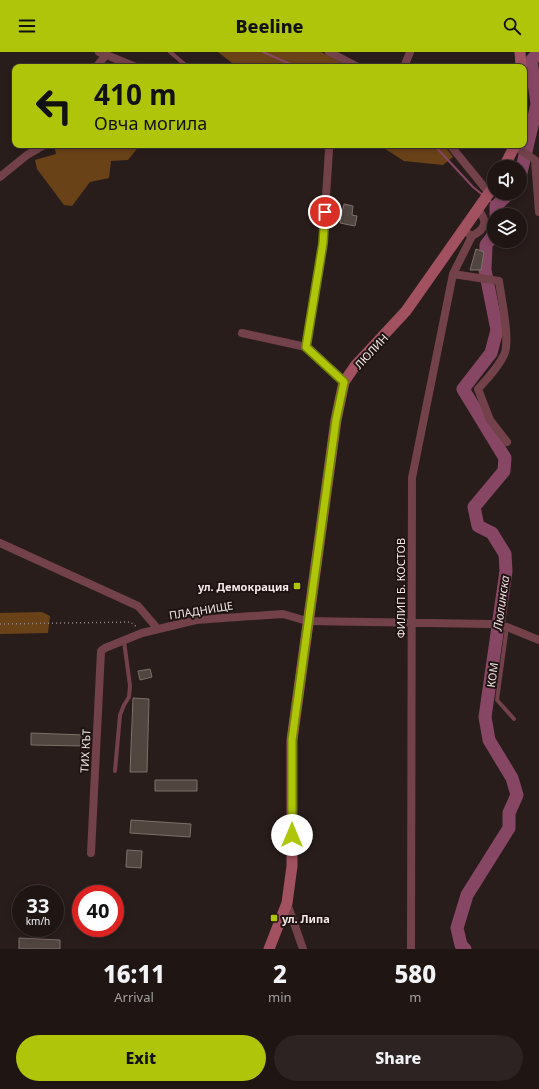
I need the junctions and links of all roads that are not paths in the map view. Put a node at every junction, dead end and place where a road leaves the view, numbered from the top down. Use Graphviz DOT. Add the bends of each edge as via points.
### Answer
graph roads {
  1 [pos="170,52"];
  2 [pos="329,52"];
  3 [pos="410,52"];
  4 [pos="520,52"];
  5 [pos="103,54"];
  6 [pos="98,64"];
  7 [pos="128,64"];
  8 [pos="184,64"];
  9 [pos="352,64"];
  10 [pos="405,64"];
  11 [pos="521,64"];
  12 [pos="39,148"];
  13 [pos="328,148"];
  14 [pos="453,148"];
  15 [pos="514,148"];
  16 [pos="519,148"];
  17 [pos="508,160"];
  18 [pos="0,177"];
  19 [pos="487,184"];
  20 [pos="487,196"];
  21 [pos="539,212"];
  22 [pos="468,234"];
  23 [pos="453,274"];
  24 [pos="242,333"];
  25 [pos="306,347"];
  26 [pos="344,382"];
  27 [pos="507,442"];
  28 [pos="0,543"];
  29 [pos="307,620"];
  30 [pos="411,623"];
  31 [pos="507,627"];
  32 [pos="158,628"];
  33 [pos="539,640"];
  34 [pos="124,641"];
  35 [pos="101,651"];
  36 [pos="514,719"];
  37 [pos="115,771"];
  38 [pos="91,853"];
  39 [pos="287,903"];
  40 [pos="268,949"];
  41 [pos="303,949"];
  42 [pos="411,949"];
  1 -- 8 [label="lane"];
  2 -- 9 [label="street"];
  3 -- 10 [label="street"];
  4 -- 11 [label="street"];
  5 -- 6 [label="street"];
  5 -- 7 [label="street"];
  12 -- 18 [label="street"];
  13 -- 25 [label="street" via="323,243"];
  14 -- 19 [label="street"];
  15 -- 17 [label="street"];
  16 -- 21 [label="street" via="535,160"];
  20 -- 22 [label="street, ЛЮЛИН"];
  22 -- 23 [label="street, ФИЛИП Б. КОСТОВ"];
  22 -- 26 [label="street, ЛЮЛИН"];
  23 -- 27 [label="street" via="499,281 506,329 505,354 478,389 490,420"];
  23 -- 30 [label="street, ФИЛИП Б. КОСТОВ" via="412,478"];
  24 -- 25 [label="street"];
  25 -- 26 [label="street"];
  26 -- 29 [label="street, ЛЮЛИН" via="336,420"];
  28 -- 32 [label="street" via="138,606"];
  29 -- 30 [label="street, ПЛАДНИЩЕ"];
  29 -- 32 [label="street, ПЛАДНИЩЕ" via="283,614 239,616 196,620"];
  29 -- 39 [label="street, ЛЮЛИН" via="292,740 292,866"];
  30 -- 31 [label="street, ПЛАДНИЩЕ" via="490,624"];
  30 -- 42 [label="street, ФИЛИП Б. КОСТОВ"];
  31 -- 33 [label="street, ПЛАДНИЩЕ"];
  31 -- 36 [label="lane, КОМ" via="497,700"];
  32 -- 34 [label="street, ПЛАДНИЩЕ"];
  34 -- 35 [label="street, ПЛАДНИЩЕ"];
  34 -- 37 [label="lane" via="130,686 129,697 120,715"];
  35 -- 38 [label="street, ТИХ КЪТ"];
  39 -- 40 [label="street, ЛЮЛИН"];
  39 -- 41 [label="street"];
}
